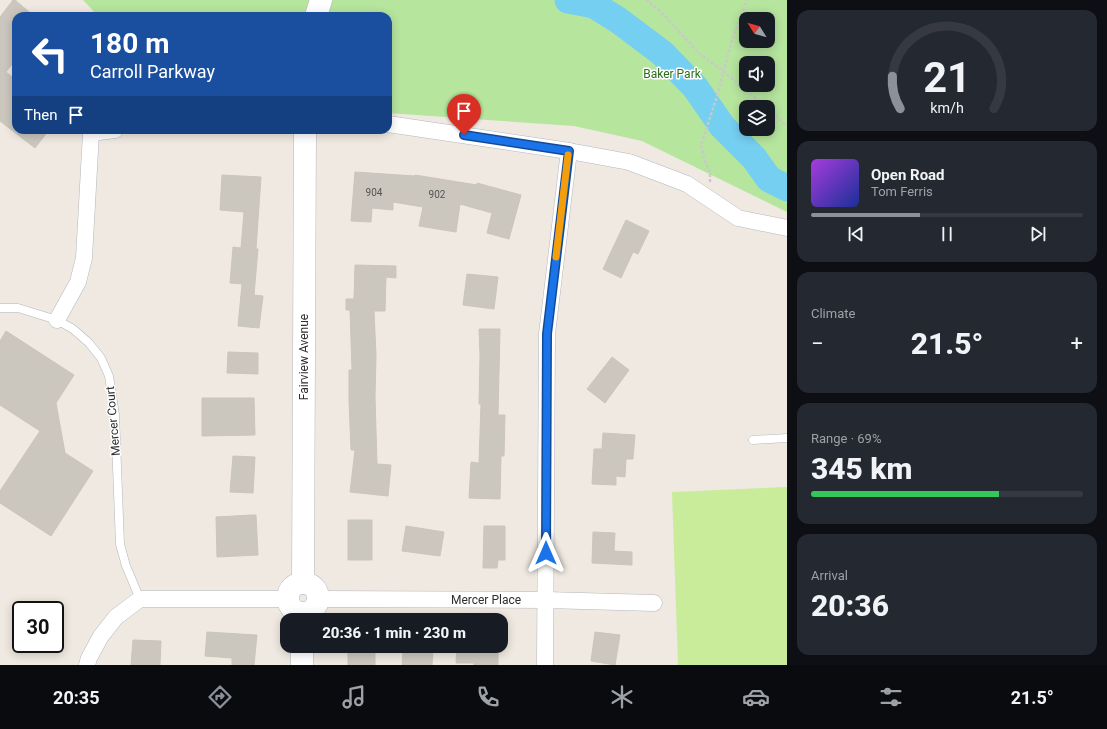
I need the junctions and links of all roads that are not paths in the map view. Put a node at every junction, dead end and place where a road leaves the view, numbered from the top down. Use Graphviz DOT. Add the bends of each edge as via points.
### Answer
graph roads {
  1 [pos="321,0"];
  2 [pos="317,12"];
  3 [pos="392,125"];
  4 [pos="90,134"];
  5 [pos="305,134"];
  6 [pos="569,151"];
  7 [pos="787,228"];
  8 [pos="0,308"];
  9 [pos="57,320"];
  10 [pos="787,438"];
  11 [pos="753,440"];
  12 [pos="140,599"];
  13 [pos="546,600"];
  14 [pos="654,603"];
  15 [pos="303,608"];
  16 [pos="302,653"];
  17 [pos="87,665"];
  18 [pos="302,665"];
  19 [pos="545,665"];
  1 -- 2 [label="street"];
  3 -- 6 [label="street"];
  4 -- 9 [label="street" via="84,258 78,282"];
  5 -- 15 [label="street, Fairview Avenue" via="303,583 315,590"];
  6 -- 7 [label="street" via="629,162 687,184 738,218"];
  6 -- 13 [label="street" via="547,334"];
  8 -- 9 [label="lane, Mercer Court" via="18,308"];
  9 -- 12 [label="lane, Mercer Court" via="73,329 89,343 101,358 109,376 115,414 120,544"];
  10 -- 11 [label="lane"];
  12 -- 15 [label="street, Mercer Place"];
  12 -- 17 [label="street" via="116,617 101,636"];
  13 -- 14 [label="street, Mercer Place"];
  13 -- 15 [label="street, Mercer Place"];
  13 -- 19 [label="street"];
  16 -- 18 [label="street"];
}
